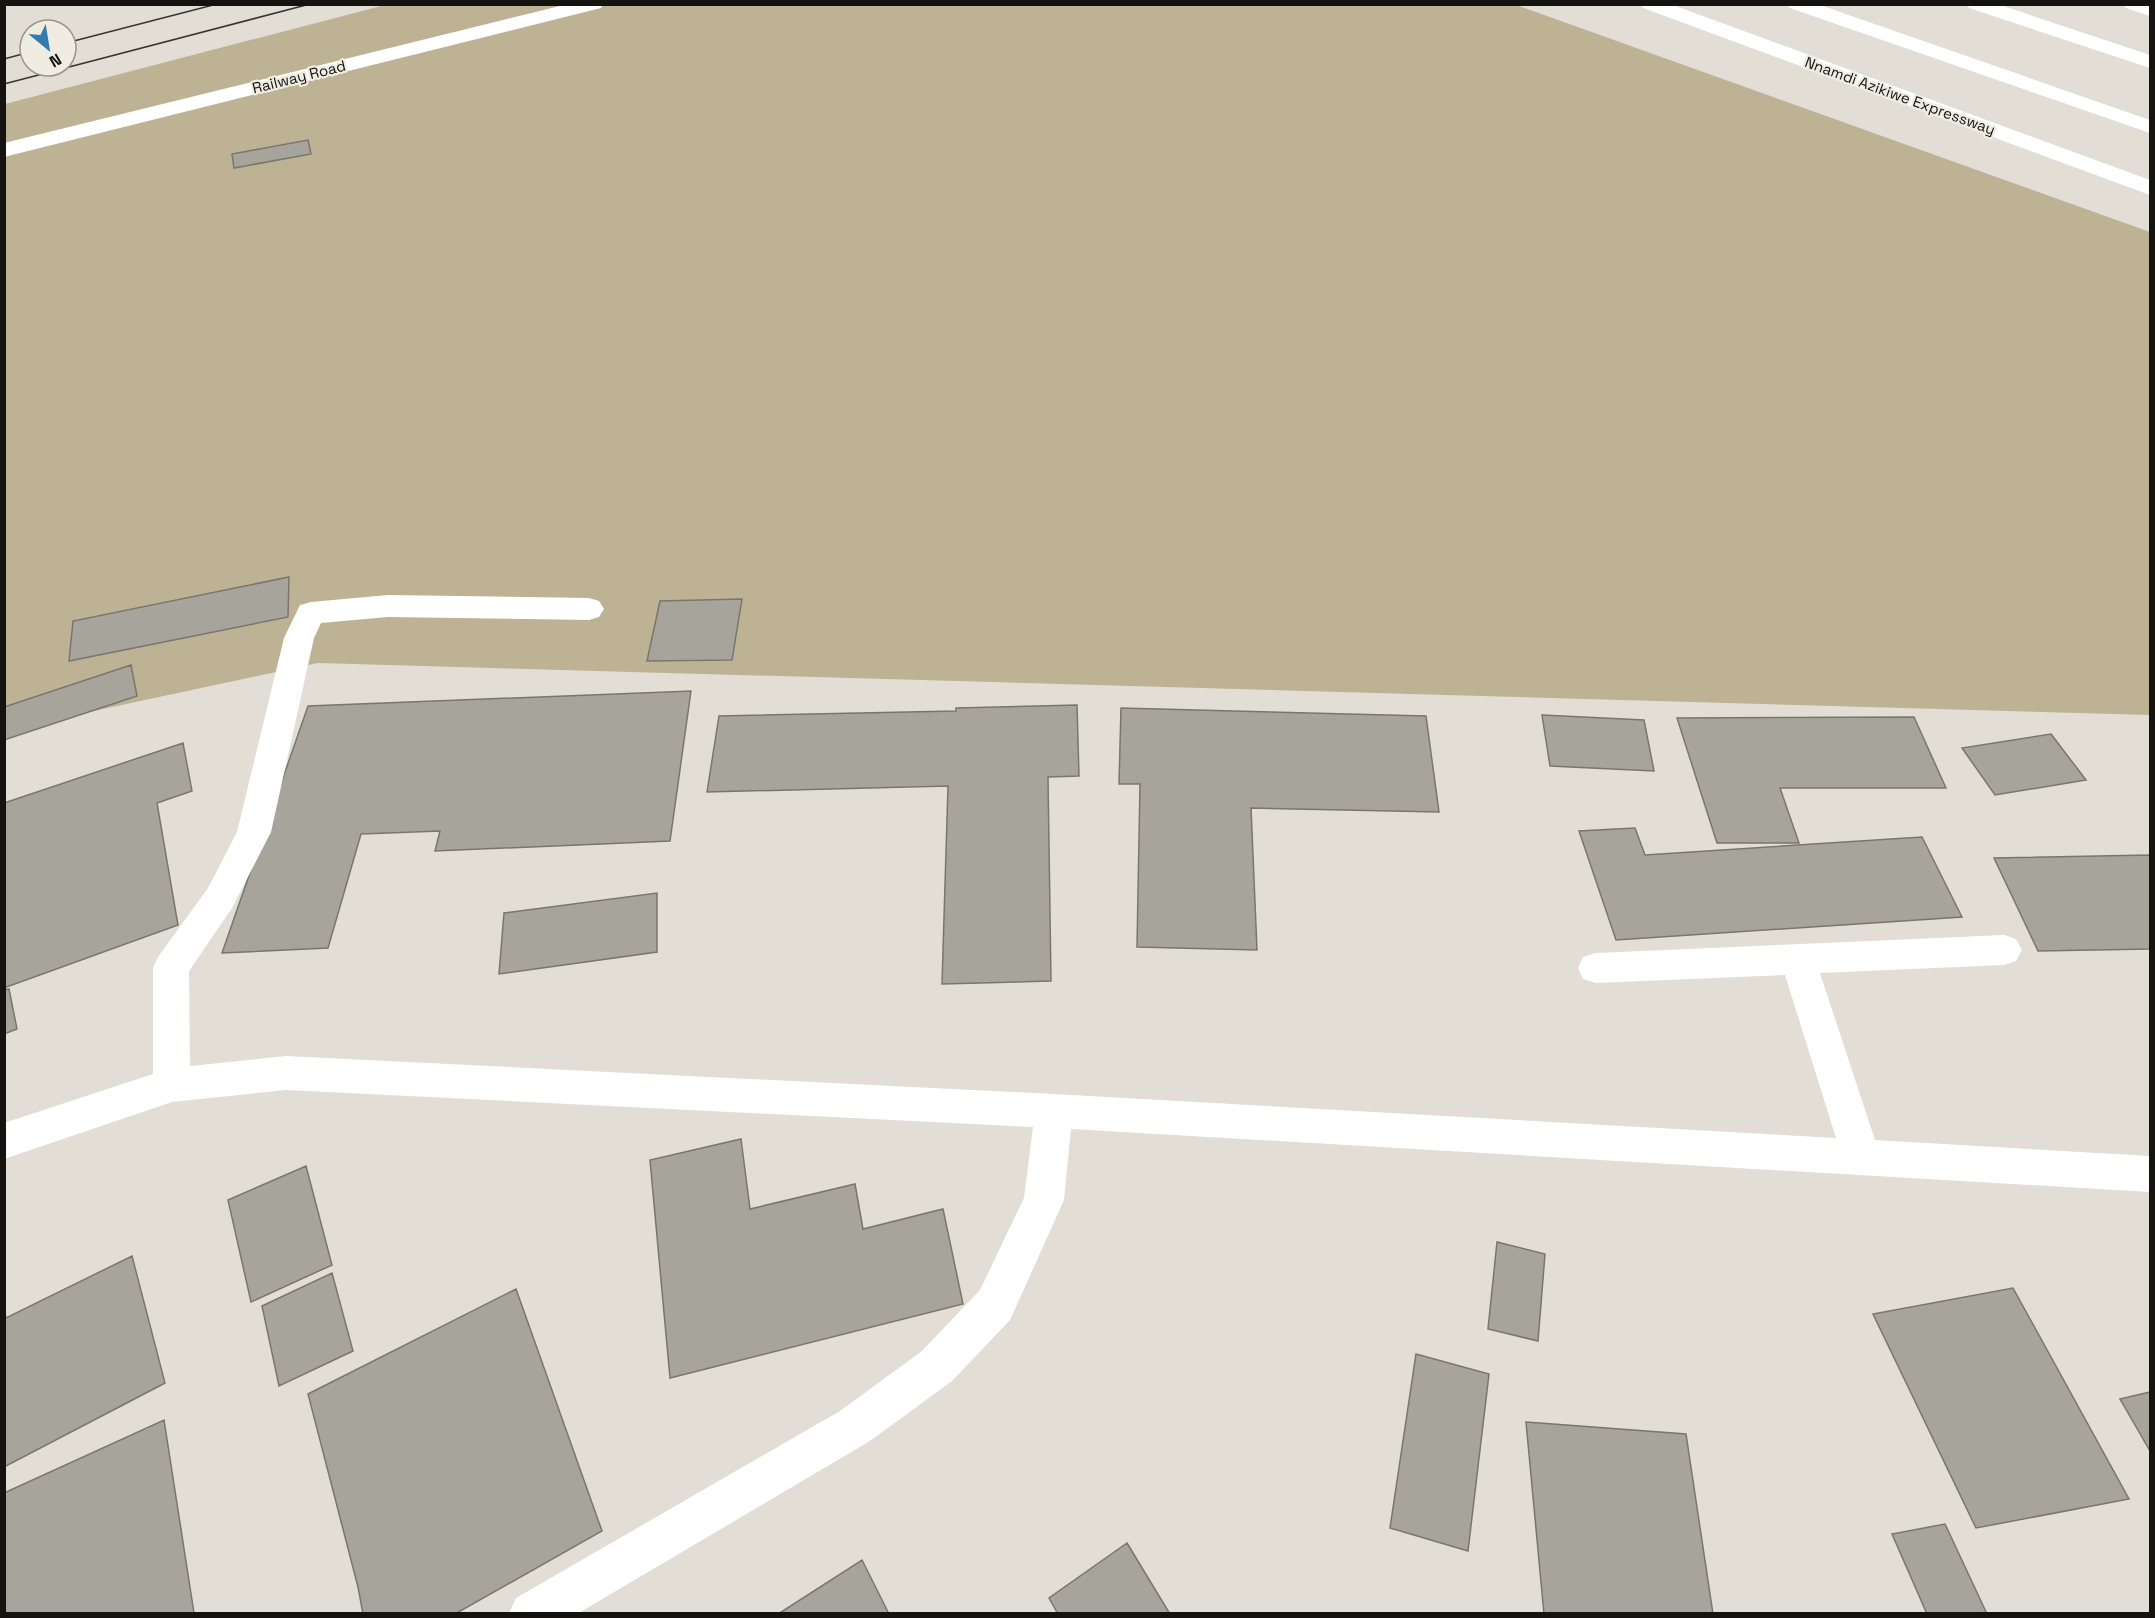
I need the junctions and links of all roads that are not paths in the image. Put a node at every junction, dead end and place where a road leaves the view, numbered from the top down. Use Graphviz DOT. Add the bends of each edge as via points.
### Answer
graph roads {
  1 [pos="594,4"];
  2 [pos="1650,4"];
  3 [pos="1797,4"];
  4 [pos="1976,4"];
  5 [pos="2133,4"];
  6 [pos="2151,10"];
  7 [pos="2151,62"];
  8 [pos="2151,127"];
  9 [pos="4,150"];
  10 [pos="2151,188"];
  11 [pos="590,609"];
  12 [pos="2004,950"];
  13 [pos="1798,959"];
  14 [pos="1596,968"];
  15 [pos="172,1085"];
  16 [pos="1054,1111"];
  17 [pos="4,1141"];
  18 [pos="1862,1158"];
  19 [pos="2151,1174"];
  20 [pos="532,1614"];
  1 -- 9 [label="main road, Railway Road"];
  2 -- 10 [label="main road, Nnamdi Azikiwe Expressway"];
  3 -- 8 [label="main road"];
  4 -- 7 [label="main road"];
  5 -- 6 [label="main road"];
  11 -- 15 [label="main road" via="388,606 311,613 299,639 254,832 220,898 171,968"];
  12 -- 13 [label="main road"];
  13 -- 14 [label="main road"];
  13 -- 18 [label="main road"];
  15 -- 16 [label="main road" via="286,1073"];
  15 -- 17 [label="main road"];
  16 -- 18 [label="main road"];
  16 -- 20 [label="main road" via="1044,1200 995,1305 937,1366 855,1426"];
  18 -- 19 [label="main road"];
}
